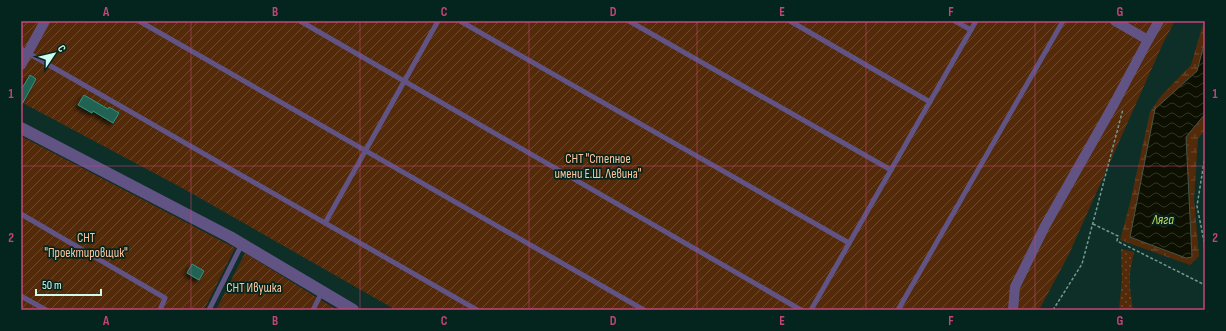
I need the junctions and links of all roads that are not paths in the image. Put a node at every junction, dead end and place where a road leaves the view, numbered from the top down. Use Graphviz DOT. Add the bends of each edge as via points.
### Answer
graph roads {
  1 [pos="45,21"];
  2 [pos="139,21"];
  3 [pos="300,21"];
  4 [pos="438,21"];
  5 [pos="460,21"];
  6 [pos="630,21"];
  7 [pos="790,21"];
  8 [pos="955,21"];
  9 [pos="976,21"];
  10 [pos="1063,21"];
  11 [pos="1115,21"];
  12 [pos="1159,21"];
  13 [pos="971,30"];
  14 [pos="1148,40"];
  15 [pos="24,51"];
  16 [pos="21,65"];
  17 [pos="405,81"];
  18 [pos="930,102"];
  19 [pos="21,128"];
  20 [pos="366,151"];
  21 [pos="891,170"];
  22 [pos="21,214"];
  23 [pos="325,223"];
  24 [pos="242,244"];
  25 [pos="849,244"];
  26 [pos="322,291"];
  27 [pos="21,296"];
  28 [pos="46,310"];
  29 [pos="160,310"];
  30 [pos="209,310"];
  31 [pos="313,310"];
  32 [pos="353,310"];
  33 [pos="477,310"];
  34 [pos="644,310"];
  35 [pos="801,310"];
  36 [pos="811,310"];
  37 [pos="898,310"];
  38 [pos="1013,310"];
  1 -- 15 [label="street"];
  2 -- 20 [label="lane"];
  3 -- 17 [label="lane"];
  4 -- 17 [label="lane"];
  5 -- 25 [label="lane"];
  6 -- 21 [label="lane"];
  7 -- 18 [label="lane"];
  8 -- 13 [label="lane"];
  9 -- 13 [label="lane"];
  10 -- 37 [label="lane"];
  11 -- 14 [label="street"];
  12 -- 14 [label="street"];
  13 -- 18 [label="lane"];
  14 -- 38 [label="street" via="1045,226 1015,287"];
  15 -- 16 [label="street"];
  15 -- 23 [label="lane"];
  17 -- 20 [label="lane"];
  17 -- 35 [label="lane"];
  18 -- 21 [label="lane"];
  19 -- 24 [label="street"];
  20 -- 23 [label="lane"];
  20 -- 34 [label="lane"];
  21 -- 25 [label="lane"];
  22 -- 29 [label="lane" via="165,298"];
  23 -- 33 [label="lane"];
  24 -- 26 [label="street"];
  24 -- 30 [label="lane"];
  25 -- 36 [label="lane"];
  26 -- 31 [label="lane"];
  26 -- 32 [label="street"];
  27 -- 28 [label="lane"];
}
